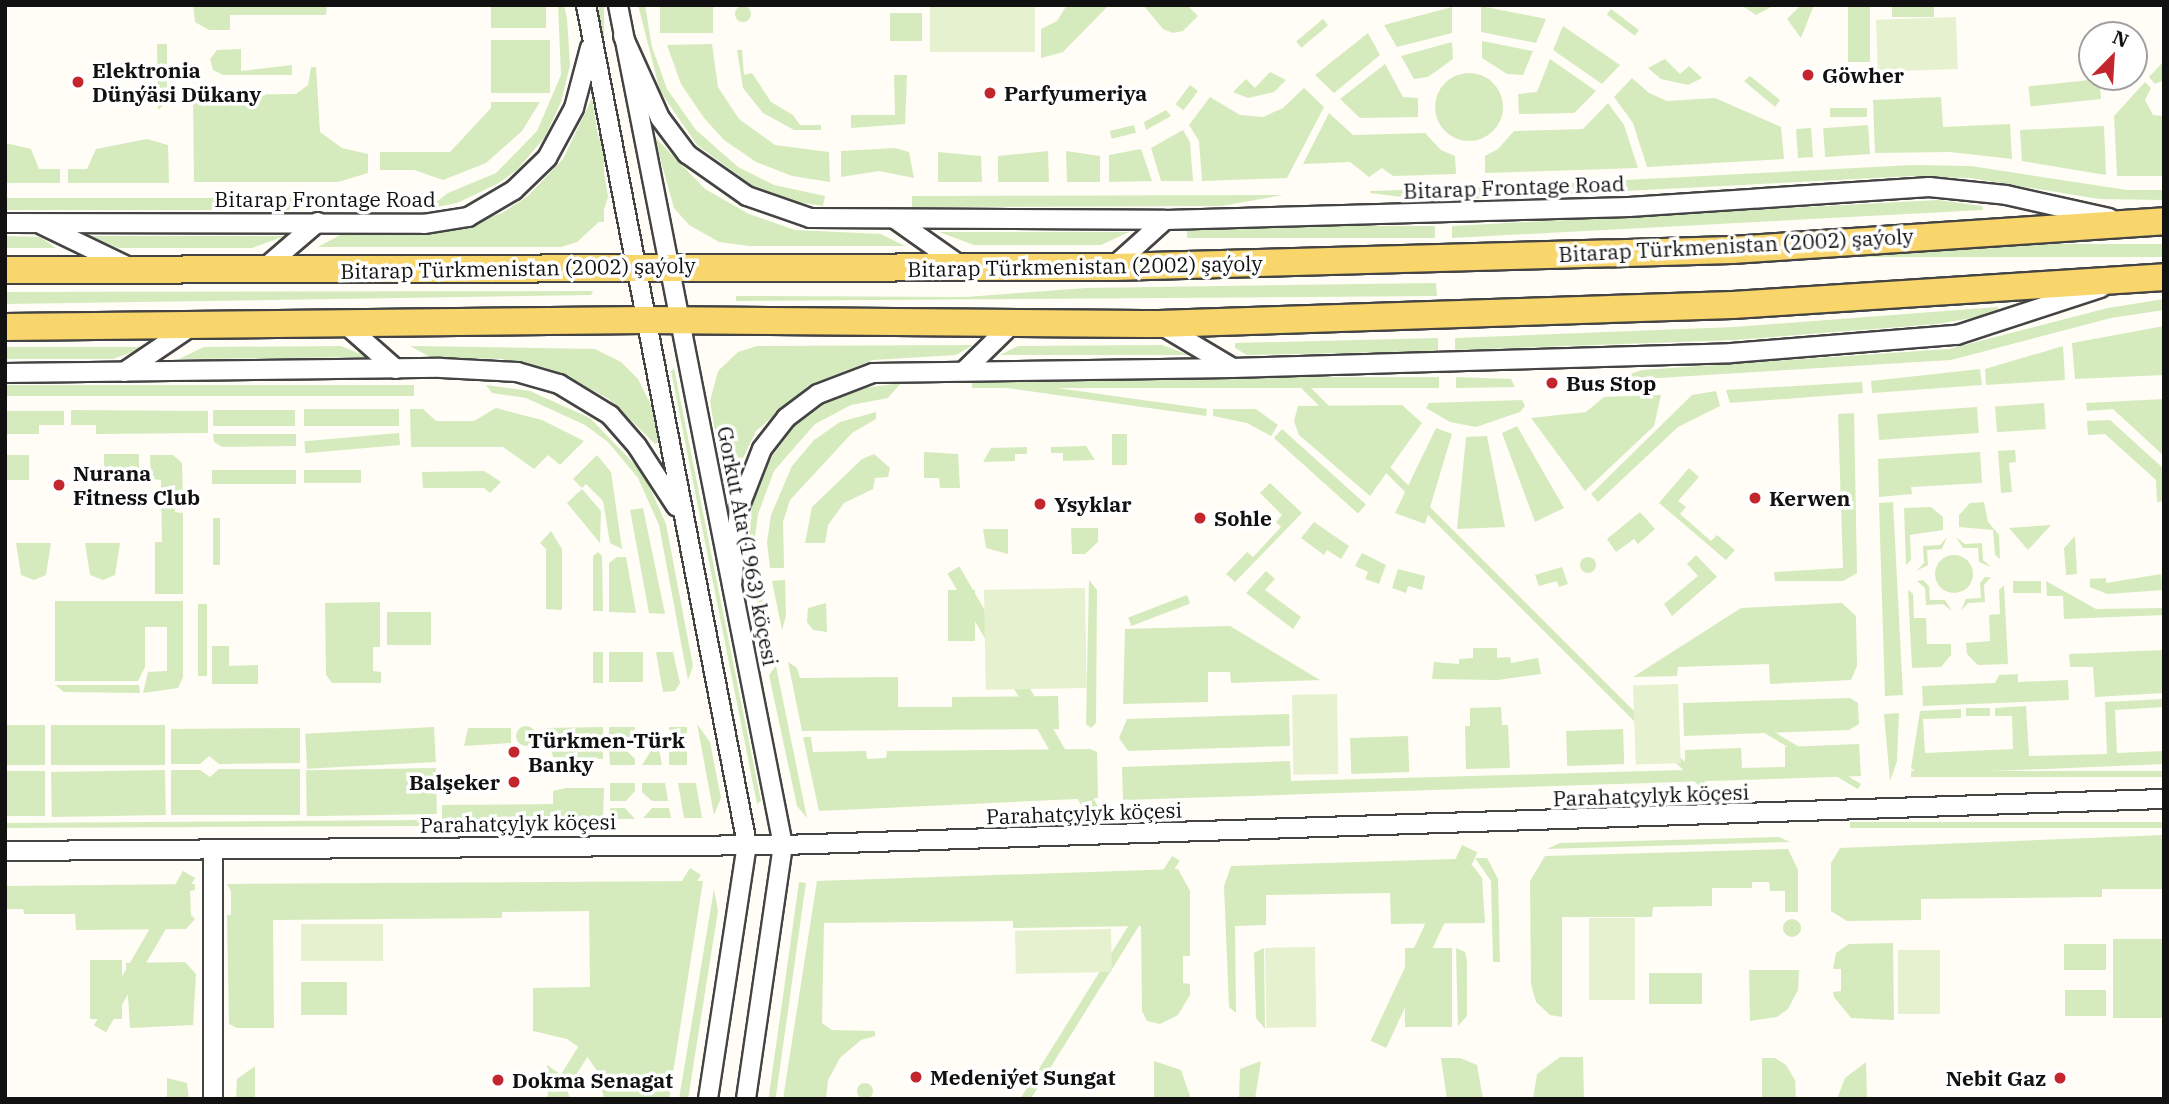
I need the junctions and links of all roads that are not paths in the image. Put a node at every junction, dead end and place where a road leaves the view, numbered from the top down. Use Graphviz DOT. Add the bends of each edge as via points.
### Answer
graph roads {
  1 [pos="586,5"];
  2 [pos="618,5"];
  3 [pos="623,36"];
  4 [pos="592,40"];
  5 [pos="896,220"];
  6 [pos="1165,220"];
  7 [pos="2164,221"];
  8 [pos="318,222"];
  9 [pos="2130,222"];
  10 [pos="5,223"];
  11 [pos="38,223"];
  12 [pos="670,266"];
  13 [pos="1113,267"];
  14 [pos="635,268"];
  15 [pos="134,269"];
  16 [pos="5,270"];
  17 [pos="966,270"];
  18 [pos="261,271"];
  19 [pos="2164,277"];
  20 [pos="2127,279"];
  21 [pos="645,320"];
  22 [pos="682,320"];
  23 [pos="1013,323"];
  24 [pos="345,324"];
  25 [pos="1159,324"];
  26 [pos="192,326"];
  27 [pos="5,327"];
  28 [pos="1232,368"];
  29 [pos="396,369"];
  30 [pos="964,371"];
  31 [pos="124,372"];
  32 [pos="5,373"];
  33 [pos="683,519"];
  34 [pos="732,585"];
  35 [pos="2164,799"];
  36 [pos="747,844"];
  37 [pos="783,845"];
  38 [pos="213,850"];
  39 [pos="5,851"];
  40 [pos="213,1099"];
  41 [pos="708,1099"];
  42 [pos="746,1099"];
  1 -- 4 [label="street"];
  2 -- 3 [label="street, Gorkut Ata (1963) köçesi"];
  3 -- 5 [label="street, Bitarap Frontage Road" via="671,136 719,179 757,200 800,215"];
  3 -- 12 [label="street, Gorkut Ata (1963) köçesi"];
  4 -- 8 [label="street, Bitarap Frontage Road" via="564,132 536,171 503,198 468,216 440,223"];
  4 -- 14 [label="street"];
  5 -- 6 [label="street, Bitarap Frontage Road"];
  5 -- 17 [label="street"];
  6 -- 9 [label="street, Bitarap Frontage Road" via="1629,207 1929,187 2006,195"];
  6 -- 13 [label="street"];
  7 -- 9 [label="main road, Bitarap Türkmenistan (2002) şaýoly"];
  8 -- 11 [label="street, Bitarap Frontage Road"];
  8 -- 18 [label="street"];
  9 -- 13 [label="main road, Bitarap Türkmenistan (2002) şaýoly" via="1732,250"];
  10 -- 11 [label="street, Bitarap Frontage Road"];
  11 -- 15 [label="street, Bitarap Frontage Road"];
  12 -- 14 [label="main road, Bitarap Türkmenistan (2002) şaýoly"];
  12 -- 17 [label="main road, Bitarap Türkmenistan (2002) şaýoly"];
  12 -- 22 [label="street, Gorkut Ata (1963) köçesi"];
  13 -- 17 [label="main road, Bitarap Türkmenistan (2002) şaýoly"];
  14 -- 18 [label="main road, Bitarap Türkmenistan (2002) şaýoly"];
  14 -- 21 [label="street"];
  15 -- 16 [label="main road, Bitarap Türkmenistan (2002) şaýoly"];
  15 -- 18 [label="main road, Bitarap Türkmenistan (2002) şaýoly"];
  19 -- 20 [label="main road"];
  20 -- 25 [label="main road" via="1733,305"];
  20 -- 28 [label="street" via="1991,326 1940,337 1649,357"];
  21 -- 22 [label="main road"];
  21 -- 24 [label="main road"];
  21 -- 33 [label="street"];
  22 -- 23 [label="main road"];
  22 -- 34 [label="street, Gorkut Ata (1963) köçesi"];
  23 -- 25 [label="main road"];
  23 -- 30 [label="street"];
  24 -- 26 [label="main road"];
  24 -- 29 [label="street"];
  25 -- 28 [label="street"];
  26 -- 27 [label="main road"];
  26 -- 31 [label="street"];
  28 -- 30 [label="street"];
  29 -- 31 [label="street"];
  29 -- 33 [label="street" via="500,369 559,384 624,428"];
  30 -- 34 [label="street" via="893,371 852,378 818,394 786,418 762,450 745,488"];
  31 -- 32 [label="street"];
  33 -- 36 [label="street"];
  34 -- 37 [label="street, Gorkut Ata (1963) köçesi"];
  35 -- 37 [label="street, Parahatçylyk köçesi"];
  36 -- 37 [label="street, Parahatçylyk köçesi"];
  36 -- 38 [label="street, Parahatçylyk köçesi"];
  36 -- 41 [label="street"];
  37 -- 42 [label="street, Gorkut Ata (1963) köçesi"];
  38 -- 39 [label="street, Parahatçylyk köçesi"];
  38 -- 40 [label="street"];
}
